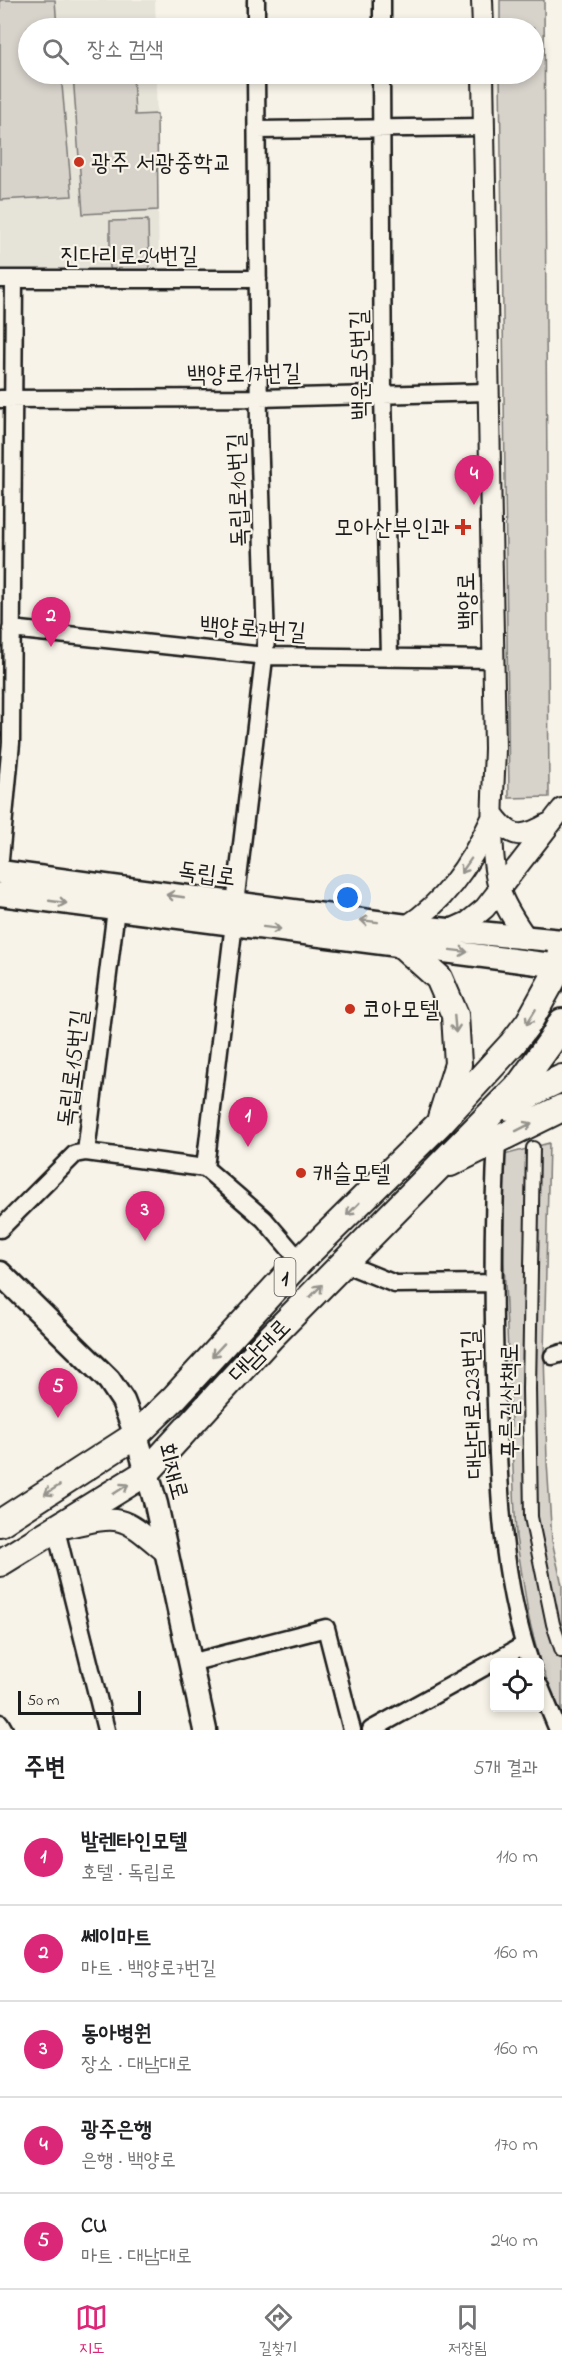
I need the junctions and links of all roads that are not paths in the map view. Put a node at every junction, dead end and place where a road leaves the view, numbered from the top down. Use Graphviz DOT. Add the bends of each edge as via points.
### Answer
graph roads {
  1 [pos="256,0"];
  2 [pos="382,0"];
  3 [pos="482,0"];
  4 [pos="256,18"];
  5 [pos="382,18"];
  6 [pos="483,18"];
  7 [pos="256,84"];
  8 [pos="381,84"];
  9 [pos="483,84"];
  10 [pos="484,127"];
  11 [pos="381,128"];
  12 [pos="257,130"];
  13 [pos="7,279"];
  14 [pos="258,279"];
  15 [pos="488,392"];
  16 [pos="383,394"];
  17 [pos="259,398"];
  18 [pos="6,399"];
  19 [pos="11,629"];
  20 [pos="265,656"];
  21 [pos="389,657"];
  22 [pos="493,658"];
  23 [pos="6,743"];
  24 [pos="493,814"];
  25 [pos="557,815"];
  26 [pos="0,860"];
  27 [pos="0,872"];
  28 [pos="499,890"];
  29 [pos="0,894"];
  30 [pos="116,909"];
  31 [pos="235,914"];
  32 [pos="448,931"];
  33 [pos="404,935"];
  34 [pos="527,939"];
  35 [pos="561,956"];
  36 [pos="562,1022"];
  37 [pos="562,1078"];
  38 [pos="562,1108"];
  39 [pos="439,1124"];
  40 [pos="474,1130"];
  41 [pos="497,1140"];
  42 [pos="534,1148"];
  43 [pos="86,1152"];
  44 [pos="205,1168"];
  45 [pos="434,1170"];
  46 [pos="0,1229"];
  47 [pos="300,1261"];
  48 [pos="343,1263"];
  49 [pos="0,1273"];
  50 [pos="493,1283"];
  51 [pos="136,1435"];
  52 [pos="147,1472"];
  53 [pos="0,1522"];
  54 [pos="56,1530"];
  55 [pos="165,1552"];
  56 [pos="0,1563"];
  57 [pos="524,1645"];
  58 [pos="562,1651"];
  59 [pos="529,1658"];
  60 [pos="190,1663"];
  61 [pos="544,1697"];
  62 [pos="0,1723"];
  63 [pos="4,1730"];
  64 [pos="106,1730"];
  65 [pos="205,1730"];
  66 [pos="352,1730"];
  67 [pos="372,1730"];
  68 [pos="558,1730"];
  1 -- 4 [label="street"];
  2 -- 5 [label="street"];
  3 -- 6 [label="street"];
  7 -- 12 [label="street, 독립로10번길"];
  8 -- 11 [label="street, 백운로5번길"];
  9 -- 10 [label="street, 백양로"];
  10 -- 11 [label="street"];
  10 -- 15 [label="street, 백양로"];
  11 -- 12 [label="street"];
  11 -- 16 [label="street, 백운로5번길"];
  12 -- 14 [label="street, 독립로10번길"];
  13 -- 14 [label="street, 진다리로24번길"];
  13 -- 18 [label="street"];
  14 -- 17 [label="street, 독립로10번길"];
  15 -- 16 [label="street, 백양로17번길"];
  15 -- 22 [label="street, 백양로"];
  16 -- 17 [label="street, 백양로17번길"];
  16 -- 21 [label="street, 백운로5번길"];
  17 -- 18 [label="street, 백양로17번길"];
  17 -- 20 [label="street, 독립로10번길"];
  18 -- 19 [label="street"];
  19 -- 20 [label="street, 백양로7번길"];
  19 -- 23 [label="street"];
  20 -- 21 [label="street, 백양로7번길"];
  20 -- 31 [label="street, 독립로10번길"];
  21 -- 22 [label="street, 백양로7번길"];
  22 -- 24 [label="street, 백양로"];
  23 -- 26 [label="street"];
  24 -- 25 [label="street" via="504,830 517,835 533,833"];
  24 -- 28 [label="street, 백양로"];
  24 -- 33 [label="street, one-way" via="477,849 452,884"];
  25 -- 28 [label="street"];
  31 -- 27 [label="main road, 독립로, one-way"];
  28 -- 32 [label="street" via="468,922"];
  28 -- 34 [label="street, 백양로"];
  29 -- 30 [label="main road, 독립로, one-way"];
  30 -- 31 [label="main road, 독립로"];
  30 -- 43 [label="street, 독립로15번길"];
  31 -- 33 [label="main road, 독립로"];
  31 -- 44 [label="street, 독립로"];
  32 -- 33 [label="main road, 독립로"];
  32 -- 34 [label="main road, 독립로"];
  33 -- 35 [label="main road, 독립로, one-way"];
  33 -- 39 [label="main road, one-way" via="439,978 455,1015 458,1064"];
  34 -- 35 [label="main road, 독립로"];
  35 -- 39 [label="main road, 대남대로 / 1, one-way" via="529,1022"];
  36 -- 40 [label="main road, 대남대로" via="521,1083"];
  37 -- 40 [label="main road"];
  41 -- 38 [label="main road, one-way"];
  39 -- 47 [label="main road, 대남대로 / 1, one-way"];
  40 -- 45 [label="main road, 대남대로 / 1"];
  41 -- 45 [label="main road"];
  41 -- 50 [label="street, 대남대로223번길"];
  42 -- 58 [label="street, 푸른길산책로" via="529,1389 531,1517"];
  43 -- 44 [label="street"];
  43 -- 46 [label="street, 독립로15번길" via="75,1154"];
  44 -- 47 [label="street" via="264,1219"];
  45 -- 48 [label="main road, 대남대로 / 1"];
  47 -- 51 [label="main road, 대남대로 / 1, one-way"];
  48 -- 50 [label="street" via="395,1284"];
  52 -- 48 [label="main road, 대남대로 / 1, one-way"];
  49 -- 51 [label="main road, 회재로" via="109,1380 123,1401"];
  50 -- 57 [label="street, 대남대로223번길" via="502,1526"];
  51 -- 52 [label="main road, 회재로"];
  51 -- 53 [label="main road, 대남대로 / 1, one-way"];
  54 -- 52 [label="main road, 대남대로 / 1, one-way"];
  52 -- 55 [label="main road, 회재로"];
  54 -- 55 [label="street" via="107,1518 124,1521"];
  54 -- 56 [label="main road, 대남대로 / 1"];
  54 -- 64 [label="street"];
  55 -- 60 [label="main road, 회재로"];
  57 -- 59 [label="street, 대남대로223번길"];
  57 -- 67 [label="street"];
  60 -- 65 [label="main road, 회재로"];
  60 -- 66 [label="street" via="326,1628"];
  61 -- 68 [label="street"];
  62 -- 63 [label="street"];
}
